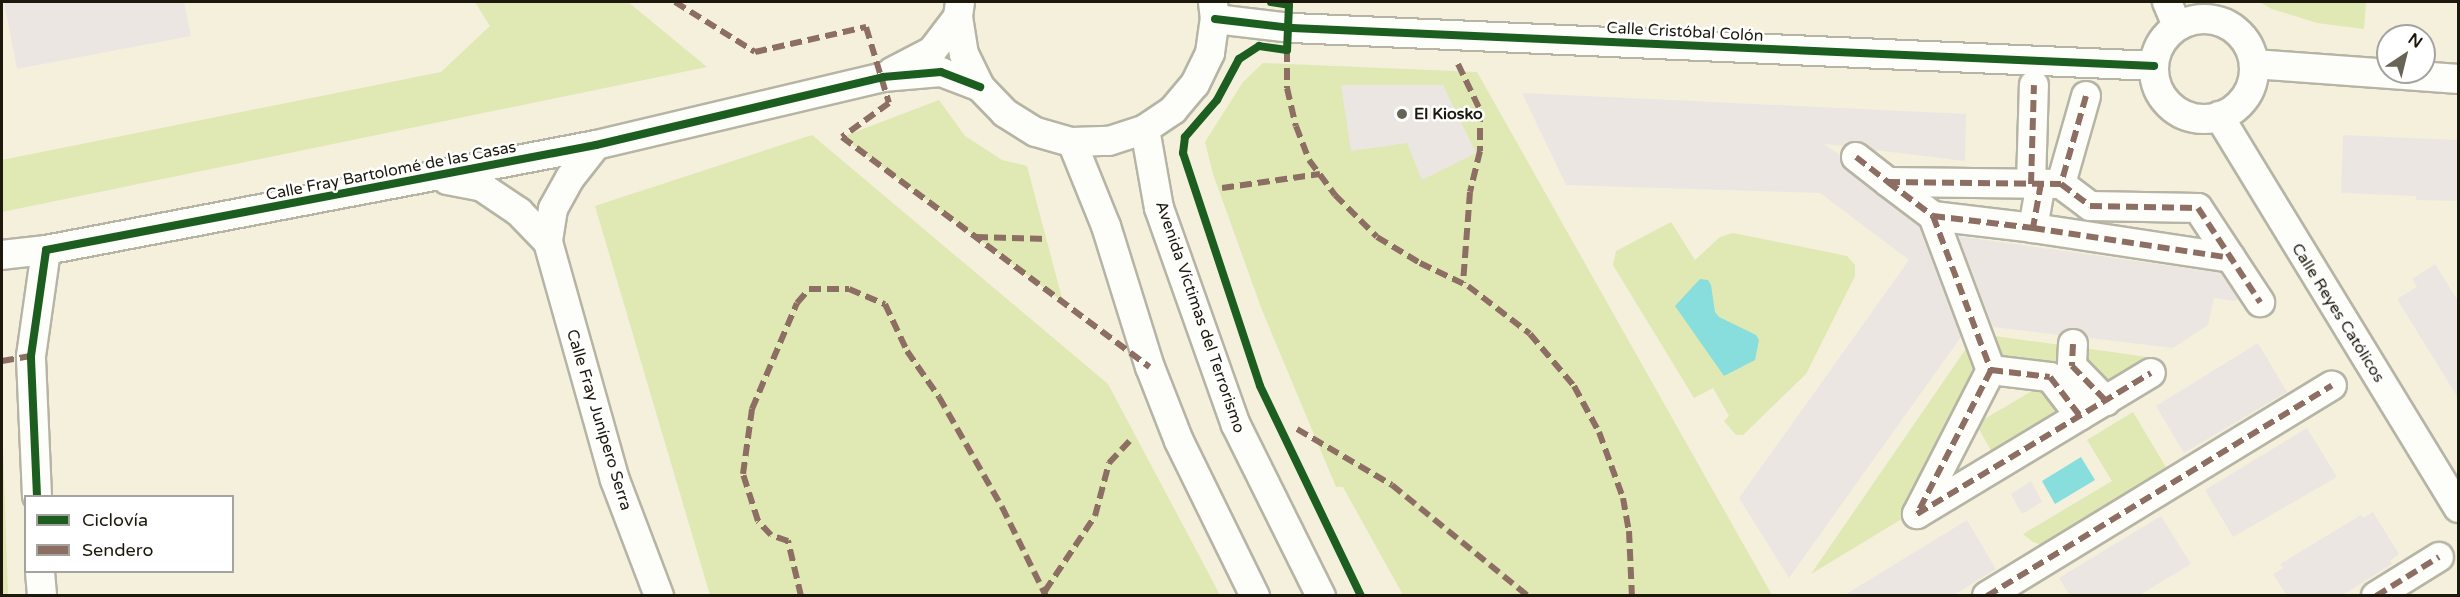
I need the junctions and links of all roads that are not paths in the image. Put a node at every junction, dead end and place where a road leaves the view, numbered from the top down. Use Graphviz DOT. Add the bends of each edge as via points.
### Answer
graph roads {
  1 [pos="959,9"];
  2 [pos="1214,10"];
  3 [pos="2172,14"];
  4 [pos="2254,63"];
  5 [pos="2154,66"];
  6 [pos="883,77"];
  7 [pos="2458,79"];
  8 [pos="2034,85"];
  9 [pos="980,87"];
  10 [pos="2086,96"];
  11 [pos="2219,116"];
  12 [pos="1145,129"];
  13 [pos="1072,142"];
  14 [pos="596,145"];
  15 [pos="1856,157"];
  16 [pos="433,178"];
  17 [pos="1888,182"];
  18 [pos="2044,184"];
  19 [pos="1933,216"];
  20 [pos="2033,228"];
  21 [pos="548,242"];
  22 [pos="46,250"];
  23 [pos="2,255"];
  24 [pos="2231,258"];
  25 [pos="2260,302"];
  26 [pos="2073,344"];
  27 [pos="1991,370"];
  28 [pos="2151,373"];
  29 [pos="2332,385"];
  30 [pos="2106,401"];
  31 [pos="2080,416"];
  32 [pos="37,495"];
  33 [pos="2458,508"];
  34 [pos="2439,558"];
  35 [pos="40,573"];
  36 [pos="42,596"];
  37 [pos="659,596"];
  38 [pos="1255,596"];
  39 [pos="1321,596"];
  40 [pos="1987,596"];
  41 [pos="2376,596"];
  1 -- 6 [label="street, Calle Fray Bartolomé de las Casas" via="932,51"];
  1 -- 9 [label="street" via="964,54"];
  2 -- 5 [label="street, Calle Cristóbal Colón" via="1292,28"];
  2 -- 12 [label="street" via="1210,53 1195,84 1173,110"];
  3 -- 4 [label="street" via="2226,23 2244,40"];
  3 -- 5 [label="street"];
  4 -- 7 [label="street"];
  4 -- 11 [label="street" via="2253,80 2246,96"];
  5 -- 11 [label="street" via="2159,89 2173,108 2203,119"];
  6 -- 9 [label="street, Calle Fray Bartolomé de las Casas" via="941,72"];
  6 -- 14 [label="street, Calle Fray Bartolomé de las Casas"];
  8 -- 18 [label="street"];
  9 -- 13 [label="street" via="1005,113 1029,128"];
  10 -- 18 [label="street"];
  11 -- 33 [label="street, Calle Reyes Católicos"];
  12 -- 13 [label="street" via="1109,141"];
  12 -- 39 [label="street, Avenida Víctimas del Terrorismo" via="1160,208 1236,425"];
  13 -- 38 [label="street" via="1106,226 1150,367 1179,441"];
  14 -- 16 [label="street, Calle Fray Bartolomé de las Casas"];
  14 -- 21 [label="street, Calle Fray Junípero Serra" via="570,178 553,209"];
  15 -- 17 [label="street"];
  16 -- 21 [label="street, Calle Fray Junípero Serra" via="482,187 519,212"];
  16 -- 22 [label="street, Calle Fray Bartolomé de las Casas"];
  17 -- 18 [label="street"];
  17 -- 19 [label="street"];
  18 -- 20 [label="street"];
  18 -- 24 [label="street" via="2090,206 2198,208"];
  19 -- 20 [label="street"];
  19 -- 27 [label="street"];
  20 -- 24 [label="street"];
  21 -- 37 [label="street, Calle Fray Junípero Serra" via="615,480"];
  22 -- 23 [label="street, Calle Fray Bartolomé de las Casas"];
  22 -- 32 [label="street" via="31,356"];
  24 -- 25 [label="street"];
  26 -- 30 [label="street" via="2072,366"];
  27 -- 31 [label="street" via="2049,377"];
  27 -- 31 [label="street" via="1917,514"];
  28 -- 30 [label="street"];
  29 -- 40 [label="street"];
  30 -- 31 [label="street"];
  34 -- 41 [label="street"];
  35 -- 36 [label="street"];
}
